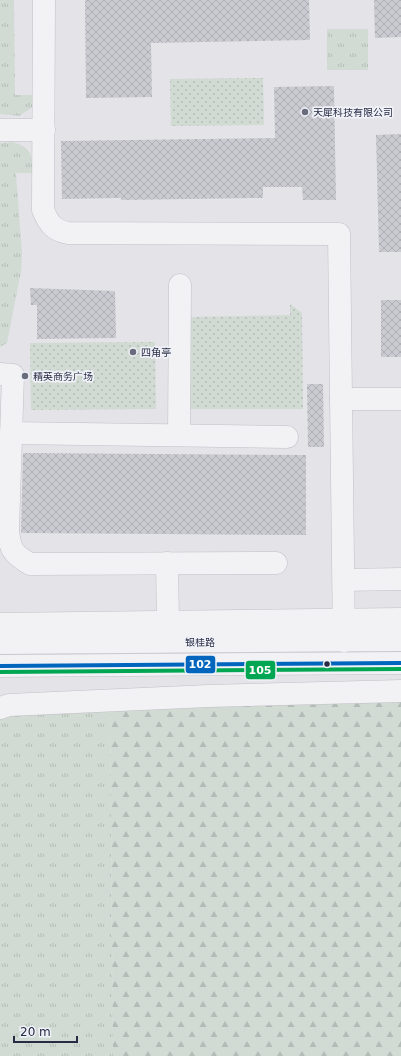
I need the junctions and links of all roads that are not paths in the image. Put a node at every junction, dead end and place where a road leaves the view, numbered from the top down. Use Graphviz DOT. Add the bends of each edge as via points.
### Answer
graph roads {
  1 [pos="44,0"];
  2 [pos="0,130"];
  3 [pos="44,130"];
  4 [pos="180,285"];
  5 [pos="0,374"];
  6 [pos="341,399"];
  7 [pos="401,399"];
  8 [pos="11,433"];
  9 [pos="179,435"];
  10 [pos="286,437"];
  11 [pos="167,563"];
  12 [pos="276,563"];
  13 [pos="401,579"];
  14 [pos="344,580"];
  15 [pos="401,618"];
  16 [pos="168,622"];
  17 [pos="0,624"];
  18 [pos="344,630"];
  19 [pos="401,640"];
  20 [pos="0,643"];
  21 [pos="401,663"];
  22 [pos="0,666"];
  23 [pos="401,691"];
  24 [pos="0,708"];
  1 -- 3 [label="street"];
  2 -- 3 [label="street"];
  3 -- 6 [label="street" via="43,210 56,231 339,234"];
  4 -- 9 [label="street"];
  5 -- 8 [label="street" via="13,375"];
  6 -- 7 [label="street"];
  6 -- 14 [label="street"];
  8 -- 9 [label="street"];
  8 -- 11 [label="street" via="8,530 9,546 18,557 30,564"];
  9 -- 10 [label="street"];
  11 -- 12 [label="street"];
  11 -- 16 [label="street"];
  13 -- 14 [label="street"];
  14 -- 18 [label="street"];
  15 -- 18 [label="street"];
  16 -- 17 [label="street"];
  16 -- 18 [label="street"];
  18 -- 19 [label="street, 银桂路"];
  18 -- 20 [label="street, 银桂路"];
  21 -- 22 [label="street"];
  23 -- 24 [label="street" via="68,701 9,705"];
}
